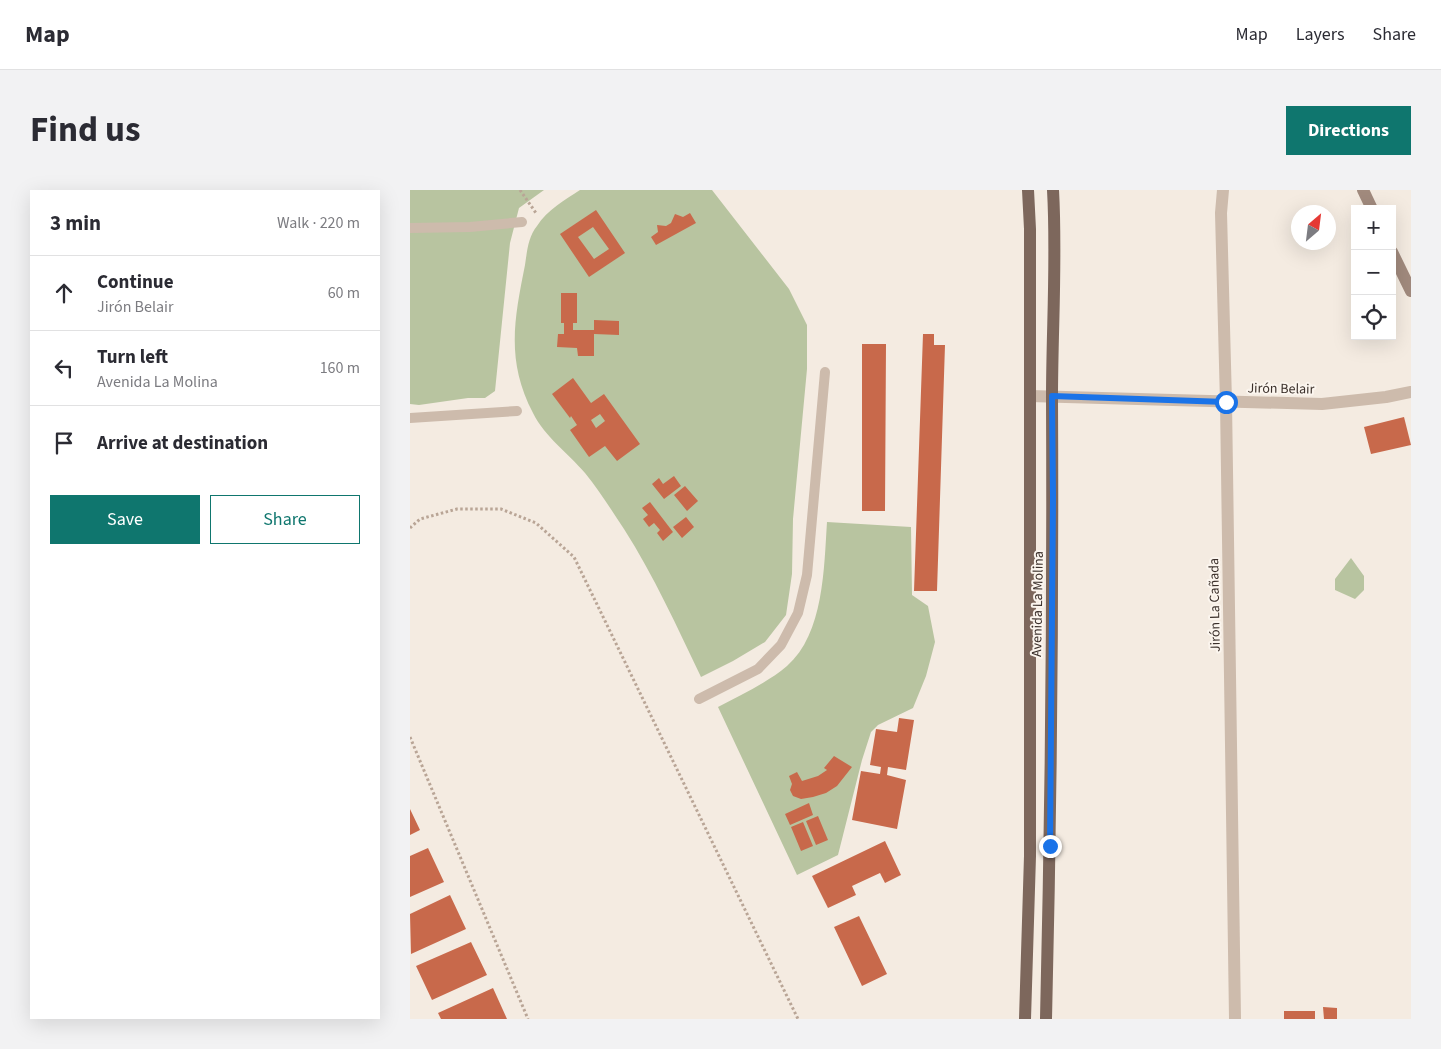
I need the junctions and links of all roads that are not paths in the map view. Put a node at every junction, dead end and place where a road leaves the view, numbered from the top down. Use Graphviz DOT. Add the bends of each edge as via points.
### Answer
graph roads {
  1 [pos="1028,190"];
  2 [pos="1053,190"];
  3 [pos="1224,190"];
  4 [pos="1363,190"];
  5 [pos="1370,205"];
  6 [pos="522,222"];
  7 [pos="410,228"];
  8 [pos="1396,260"];
  9 [pos="1411,291"];
  10 [pos="826,372"];
  11 [pos="1411,392"];
  12 [pos="1030,396"];
  13 [pos="1052,396"];
  14 [pos="1226,402"];
  15 [pos="517,411"];
  16 [pos="410,418"];
  17 [pos="699,699"];
  18 [pos="1025,1019"];
  19 [pos="1046,1019"];
  20 [pos="1234,1019"];
  1 -- 12 [label="main road, Avenida La Molina"];
  2 -- 13 [label="main road, Avenida La Molina"];
  3 -- 14 [label="street, Jirón La Cañada" via="1221,213"];
  4 -- 5 [label="street"];
  6 -- 7 [label="lane"];
  8 -- 9 [label="street"];
  10 -- 17 [label="lane" via="807,575 798,613 781,645 758,669"];
  11 -- 14 [label="street, Jirón Belair" via="1386,398 1322,404"];
  12 -- 13 [label="street, Jirón Belair"];
  12 -- 18 [label="main road, Avenida La Molina" via="1030,856"];
  13 -- 14 [label="street, Jirón Belair"];
  13 -- 19 [label="main road, Avenida La Molina"];
  14 -- 20 [label="street, Jirón La Cañada"];
  15 -- 16 [label="lane"];
}
